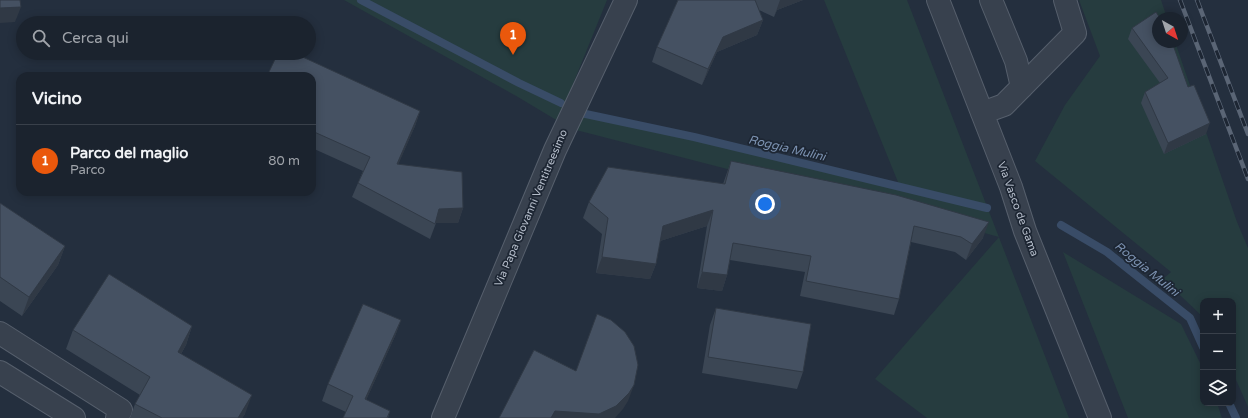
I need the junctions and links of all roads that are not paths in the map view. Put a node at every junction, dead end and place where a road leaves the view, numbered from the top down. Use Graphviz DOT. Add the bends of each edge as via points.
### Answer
graph roads {
  1 [pos="626,0"];
  2 [pos="938,0"];
  3 [pos="991,0"];
  4 [pos="1065,0"];
  5 [pos="1022,87"];
  6 [pos="982,113"];
  7 [pos="0,333"];
  8 [pos="0,372"];
  9 [pos="74,418"];
  10 [pos="117,418"];
  11 [pos="444,418"];
  12 [pos="1100,418"];
  1 -- 11 [label="street, Via Papa Giovanni Ventitreesimo" via="554,150"];
  2 -- 6 [label="street, Via Vasco de Gama"];
  3 -- 5 [label="street" via="1016,61"];
  4 -- 5 [label="street" via="1075,33"];
  5 -- 6 [label="street" via="1004,105"];
  6 -- 12 [label="street, Via Vasco de Gama" via="1025,231"];
  7 -- 10 [label="street" via="121,410"];
  8 -- 9 [label="street"];
}
